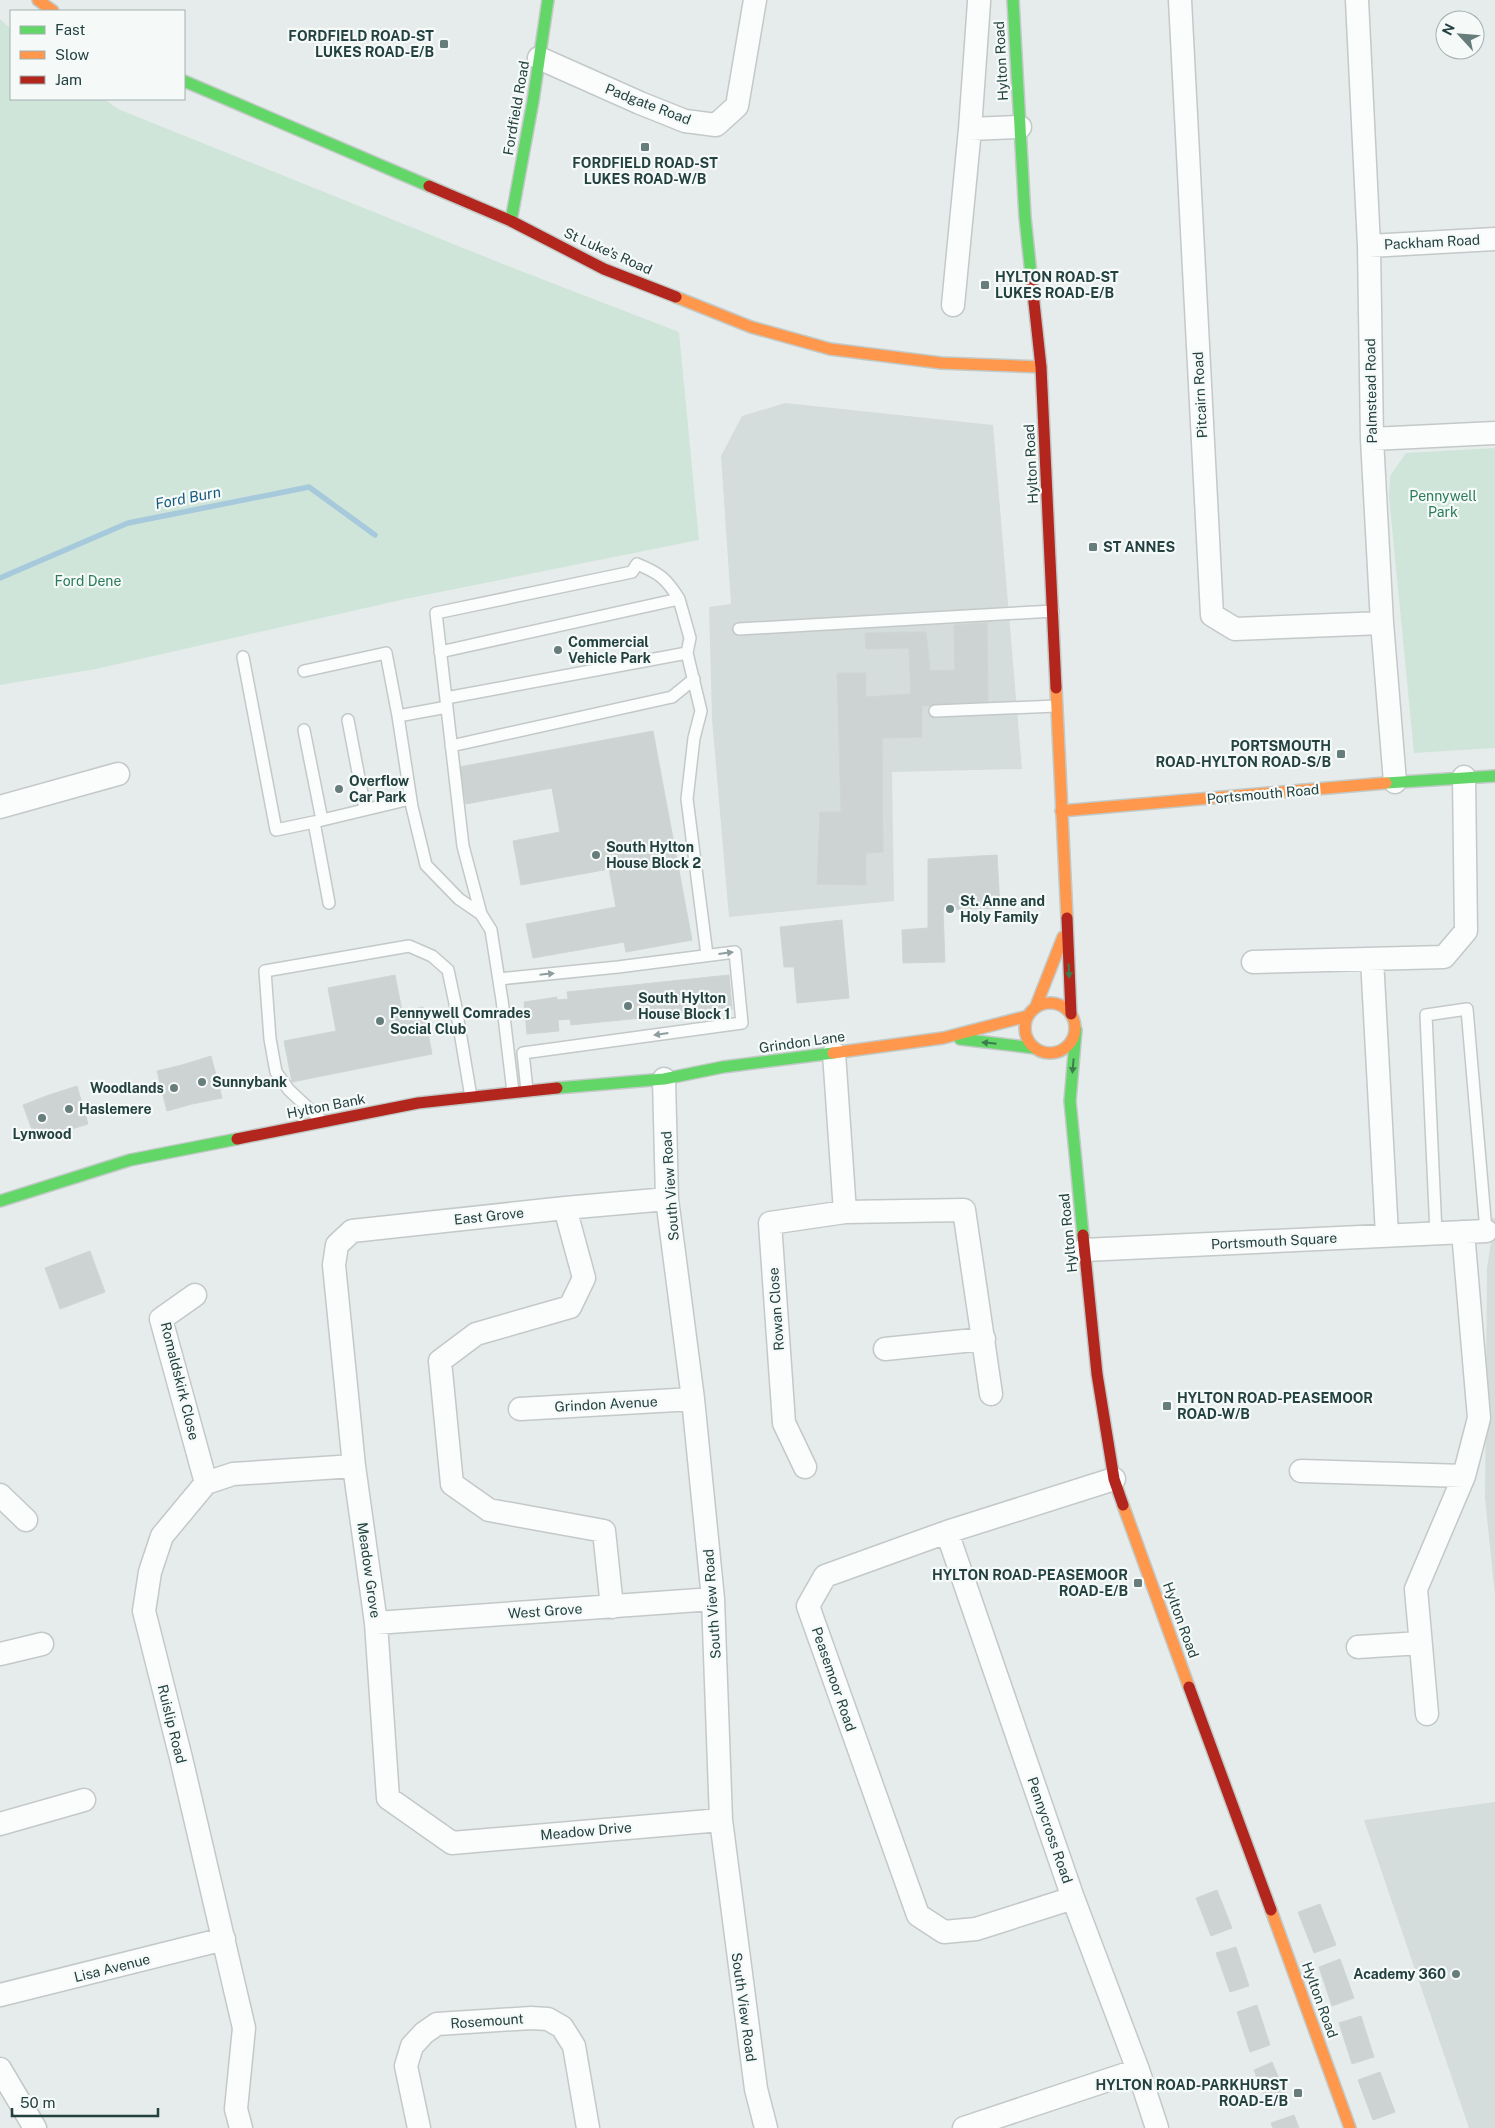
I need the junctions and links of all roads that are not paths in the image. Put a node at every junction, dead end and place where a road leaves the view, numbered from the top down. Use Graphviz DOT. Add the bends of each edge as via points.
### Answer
graph roads {
  1 [pos="38,0"];
  2 [pos="548,0"];
  3 [pos="755,0"];
  4 [pos="1013,0"];
  5 [pos="1180,0"];
  6 [pos="1357,0"];
  7 [pos="979,2"];
  8 [pos="52,10"];
  9 [pos="539,58"];
  10 [pos="185,81"];
  11 [pos="1020,127"];
  12 [pos="970,129"];
  13 [pos="511,221"];
  14 [pos="1495,238"];
  15 [pos="1370,246"];
  16 [pos="953,305"];
  17 [pos="1041,367"];
  18 [pos="1495,433"];
  19 [pos="1372,439"];
  20 [pos="679,599"];
  21 [pos="1052,611"];
  22 [pos="1382,623"];
  23 [pos="738,629"];
  24 [pos="440,652"];
  25 [pos="687,653"];
  26 [pos="243,657"];
  27 [pos="304,671"];
  28 [pos="694,679"];
  29 [pos="446,702"];
  30 [pos="1056,706"];
  31 [pos="935,711"];
  32 [pos="398,716"];
  33 [pos="348,720"];
  34 [pos="304,730"];
  35 [pos="451,746"];
  36 [pos="118,774"];
  37 [pos="1495,776"];
  38 [pos="1464,777"];
  39 [pos="1395,782"];
  40 [pos="410,799"];
  41 [pos="0,807"];
  42 [pos="365,809"];
  43 [pos="1061,811"];
  44 [pos="318,821"];
  45 [pos="329,903"];
  46 [pos="481,914"];
  47 [pos="1066,928"];
  48 [pos="707,955"];
  49 [pos="1372,959"];
  50 [pos="1253,962"];
  51 [pos="499,979"];
  52 [pos="1036,1006"];
  53 [pos="1071,1014"];
  54 [pos="1028,1016"];
  55 [pos="1076,1030"];
  56 [pos="944,1038"];
  57 [pos="1038,1050"];
  58 [pos="834,1053"];
  59 [pos="1051,1068"];
  60 [pos="664,1078"];
  61 [pos="1060,1085"];
  62 [pos="527,1090"];
  63 [pos="513,1092"];
  64 [pos="471,1097"];
  65 [pos="1070,1102"];
  66 [pos="324,1122"];
  67 [pos="667,1199"];
  68 [pos="0,1201"];
  69 [pos="565,1208"];
  70 [pos="845,1212"];
  71 [pos="1463,1232"];
  72 [pos="1490,1232"];
  73 [pos="1436,1233"];
  74 [pos="1387,1235"];
  75 [pos="1084,1250"];
  76 [pos="334,1265"];
  77 [pos="195,1295"];
  78 [pos="984,1339"];
  79 [pos="885,1349"];
  80 [pos="991,1394"];
  81 [pos="693,1399"];
  82 [pos="520,1409"];
  83 [pos="354,1466"];
  84 [pos="805,1467"];
  85 [pos="1301,1471"];
  86 [pos="1464,1476"];
  87 [pos="1114,1478"];
  88 [pos="206,1483"];
  89 [pos="0,1495"];
  90 [pos="26,1520"];
  91 [pos="948,1532"];
  92 [pos="714,1599"];
  93 [pos="612,1607"];
  94 [pos="376,1624"];
  95 [pos="1420,1643"];
  96 [pos="42,1644"];
  97 [pos="1358,1647"];
  98 [pos="0,1654"];
  99 [pos="1427,1714"];
  100 [pos="84,1800"];
  101 [pos="721,1820"];
  102 [pos="0,1824"];
  103 [pos="452,1843"];
  104 [pos="1073,1898"];
  105 [pos="224,1939"];
  106 [pos="0,1995"];
  107 [pos="0,2069"];
  108 [pos="1138,2070"];
  109 [pos="35,2128"];
  110 [pos="241,2128"];
  111 [pos="419,2128"];
  112 [pos="588,2128"];
  113 [pos="766,2128"];
  114 [pos="964,2128"];
  115 [pos="1157,2128"];
  116 [pos="1350,2128"];
  1 -- 8 [label="street"];
  2 -- 9 [label="street, Fordfield Road"];
  3 -- 9 [label="street, Padgate Road" via="737,106 716,125 685,121"];
  4 -- 11 [label="street, Hylton Road"];
  5 -- 22 [label="street, Pitcairn Road" via="1212,615 1234,629"];
  6 -- 15 [label="street, Palmstead Road"];
  7 -- 12 [label="street"];
  9 -- 13 [label="street, Fordfield Road"];
  10 -- 13 [label="street, St Luke's Road"];
  11 -- 12 [label="street"];
  11 -- 17 [label="street, Hylton Road" via="1025,217"];
  12 -- 16 [label="street"];
  13 -- 17 [label="street, St Luke's Road" via="604,268 751,326 830,349 941,363"];
  14 -- 15 [label="street, Packham Road"];
  15 -- 19 [label="street, Palmstead Road"];
  17 -- 21 [label="street, Hylton Road"];
  18 -- 19 [label="street"];
  19 -- 22 [label="street, Palmstead Road"];
  20 -- 24 [label="lane"];
  20 -- 24 [label="lane" via="658,573 637,564 632,572 436,613"];
  20 -- 25 [label="lane" via="690,638"];
  21 -- 23 [label="lane"];
  21 -- 30 [label="street, Hylton Road"];
  22 -- 39 [label="street, Palmstead Road"];
  24 -- 29 [label="lane"];
  25 -- 28 [label="lane"];
  25 -- 29 [label="lane"];
  26 -- 44 [label="lane" via="276,830"];
  27 -- 32 [label="lane" via="386,653"];
  28 -- 35 [label="lane" via="672,697"];
  28 -- 48 [label="lane" via="701,711 694,738 687,799"];
  29 -- 32 [label="lane"];
  29 -- 35 [label="lane"];
  30 -- 31 [label="lane"];
  30 -- 43 [label="street, Hylton Road"];
  32 -- 40 [label="lane"];
  33 -- 42 [label="lane"];
  34 -- 44 [label="lane"];
  35 -- 46 [label="lane" via="463,846"];
  36 -- 41 [label="street"];
  37 -- 38 [label="street, Portsmouth Road"];
  38 -- 39 [label="street, Portsmouth Road"];
  38 -- 49 [label="street" via="1466,931 1444,957"];
  39 -- 43 [label="street, Portsmouth Road"];
  40 -- 42 [label="lane"];
  40 -- 46 [label="lane" via="426,865 459,899"];
  42 -- 44 [label="lane"];
  43 -- 47 [label="street, Hylton Road"];
  44 -- 45 [label="lane"];
  46 -- 51 [label="lane" via="490,930"];
  47 -- 52 [label="street, Hylton Road"];
  47 -- 53 [label="street, Hylton Road, one-way"];
  51 -- 48 [label="lane, one-way"];
  48 -- 62 [label="lane, one-way" via="735,952 742,1023 523,1054"];
  49 -- 50 [label="street"];
  49 -- 74 [label="street"];
  51 -- 63 [label="lane"];
  52 -- 53 [label="street" via="1058,1003"];
  52 -- 54 [label="street"];
  53 -- 55 [label="street"];
  54 -- 56 [label="street, Grindon Lane"];
  54 -- 57 [label="street" via="1026,1037"];
  55 -- 57 [label="street" via="1069,1045 1060,1051"];
  55 -- 65 [label="street, Hylton Road, one-way"];
  57 -- 56 [label="street, Grindon Lane, one-way"];
  56 -- 58 [label="street, Grindon Lane"];
  57 -- 59 [label="street"];
  58 -- 60 [label="street, Grindon Lane"];
  58 -- 70 [label="street"];
  60 -- 62 [label="street, Hylton Bank"];
  60 -- 67 [label="street, South View Road"];
  61 -- 65 [label="street, Hylton Road"];
  62 -- 63 [label="street, Hylton Bank"];
  63 -- 64 [label="street, Hylton Bank"];
  64 -- 66 [label="street, Hylton Bank" via="418,1103"];
  64 -- 66 [label="lane" via="448,970 432,956 409,946 265,971 276,1072 289,1090"];
  65 -- 75 [label="street, Hylton Road"];
  66 -- 68 [label="street, Hylton Bank" via="130,1160"];
  67 -- 69 [label="street, East Grove"];
  67 -- 81 [label="street, South View Road"];
  69 -- 76 [label="street, East Grove" via="352,1231 337,1245"];
  69 -- 93 [label="street" via="584,1278 570,1307 476,1334 440,1361 452,1484 488,1510 604,1530"];
  70 -- 78 [label="street, Rowan Close" via="964,1210"];
  70 -- 84 [label="street, Rowan Close" via="770,1222 784,1423"];
  71 -- 72 [label="street, Portsmouth Square"];
  71 -- 73 [label="street, Portsmouth Square"];
  71 -- 86 [label="street" via="1479,1418"];
  72 -- 73 [label="lane" via="1467,1009 1426,1015"];
  73 -- 74 [label="street, Portsmouth Square"];
  74 -- 75 [label="street, Portsmouth Square"];
  75 -- 87 [label="street, Hylton Road"];
  76 -- 83 [label="street, Meadow Grove"];
  77 -- 88 [label="street, Romaldskirk Close" via="161,1319"];
  78 -- 79 [label="street"];
  78 -- 80 [label="street, Rowan Close"];
  81 -- 82 [label="street, Grindon Avenue"];
  81 -- 92 [label="street, South View Road"];
  83 -- 88 [label="street" via="233,1474"];
  83 -- 94 [label="street, Meadow Grove"];
  85 -- 86 [label="street"];
  86 -- 95 [label="street" via="1416,1589"];
  87 -- 91 [label="street, Peasemoor Road"];
  87 -- 116 [label="street, Hylton Road"];
  88 -- 105 [label="street, Ruislip Road" via="162,1536 150,1572 144,1611"];
  89 -- 90 [label="street"];
  91 -- 104 [label="street, Pennycross Road"];
  91 -- 104 [label="street, Peasemoor Road" via="825,1576 808,1606 918,1915 944,1932 976,1929"];
  92 -- 93 [label="street, West Grove"];
  92 -- 101 [label="street, South View Road"];
  93 -- 94 [label="street, West Grove"];
  94 -- 103 [label="street, Meadow Grove" via="388,1798"];
  95 -- 97 [label="street"];
  95 -- 99 [label="street"];
  96 -- 98 [label="street"];
  100 -- 102 [label="street"];
  101 -- 103 [label="street, Meadow Drive"];
  101 -- 113 [label="street, South View Road" via="756,2089"];
  104 -- 108 [label="street, Pennycross Road"];
  105 -- 106 [label="street, Lisa Avenue"];
  105 -- 110 [label="street, Ruislip Road" via="244,2028 236,2109"];
  107 -- 109 [label="street"];
  108 -- 114 [label="street"];
  108 -- 115 [label="street, Pennycross Road"];
  111 -- 112 [label="street, Rosemount" via="406,2066 412,2046 424,2033 437,2024 531,2018 548,2019 562,2027 574,2046"];
}
